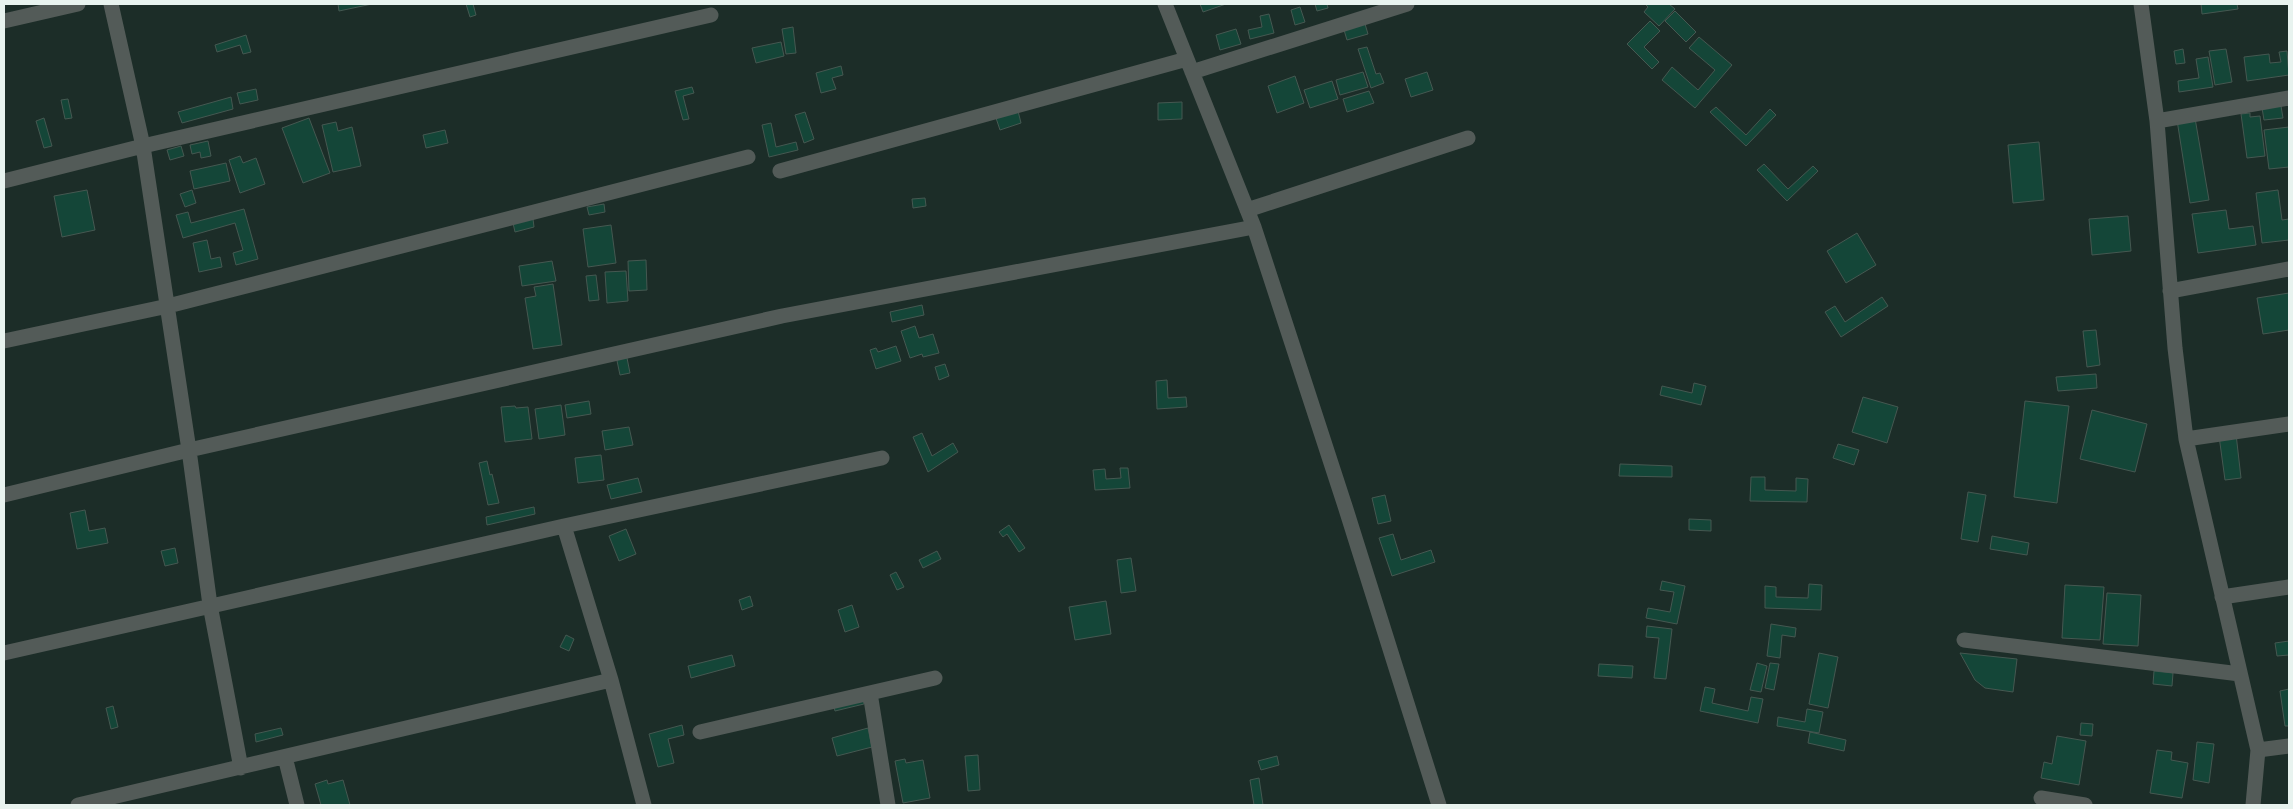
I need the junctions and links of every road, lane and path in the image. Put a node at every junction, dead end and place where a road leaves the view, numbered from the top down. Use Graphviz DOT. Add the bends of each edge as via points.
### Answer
graph roads {
  1 [pos="78,4"];
  2 [pos="111,4"];
  3 [pos="1165,4"];
  4 [pos="1407,4"];
  5 [pos="2140,4"];
  6 [pos="711,15"];
  7 [pos="4,20"];
  8 [pos="1190,66"];
  9 [pos="2289,98"];
  10 [pos="2157,121"];
  11 [pos="1468,138"];
  12 [pos="143,146"];
  13 [pos="748,157"];
  14 [pos="780,171"];
  15 [pos="4,181"];
  16 [pos="1247,210"];
  17 [pos="1254,227"];
  18 [pos="2289,269"];
  19 [pos="2170,291"];
  20 [pos="168,306"];
  21 [pos="4,341"];
  22 [pos="2289,424"];
  23 [pos="2186,439"];
  24 [pos="189,450"];
  25 [pos="882,458"];
  26 [pos="4,495"];
  27 [pos="564,526"];
  28 [pos="2289,587"];
  29 [pos="2222,597"];
  30 [pos="210,605"];
  31 [pos="1964,640"];
  32 [pos="4,653"];
  33 [pos="2240,674"];
  34 [pos="935,678"];
  35 [pos="611,680"];
  36 [pos="870,693"];
  37 [pos="700,732"];
  38 [pos="2289,746"];
  39 [pos="2258,750"];
  40 [pos="285,757"];
  41 [pos="241,768"];
  42 [pos="2041,798"];
  43 [pos="78,805"];
  44 [pos="297,805"];
  45 [pos="644,805"];
  46 [pos="888,805"];
  47 [pos="1439,805"];
  48 [pos="2085,805"];
  49 [pos="2253,805"];
  1 -- 7 [label="street"];
  2 -- 12 [label="street"];
  3 -- 8 [label="street"];
  4 -- 8 [label="street"];
  5 -- 10 [label="street"];
  6 -- 12 [label="street"];
  8 -- 14 [label="street"];
  8 -- 16 [label="street"];
  9 -- 10 [label="street"];
  10 -- 19 [label="street"];
  11 -- 16 [label="street"];
  12 -- 15 [label="street"];
  12 -- 20 [label="street"];
  13 -- 20 [label="street"];
  16 -- 17 [label="street"];
  17 -- 24 [label="street" via="782,316"];
  17 -- 47 [label="street" via="1346,506"];
  18 -- 19 [label="street"];
  19 -- 23 [label="street"];
  20 -- 21 [label="street"];
  20 -- 24 [label="street"];
  22 -- 23 [label="street"];
  23 -- 29 [label="street"];
  24 -- 26 [label="street"];
  24 -- 30 [label="street"];
  25 -- 27 [label="street"];
  27 -- 30 [label="street"];
  27 -- 35 [label="street"];
  28 -- 29 [label="street"];
  29 -- 33 [label="street"];
  30 -- 32 [label="street"];
  30 -- 41 [label="street"];
  31 -- 33 [label="street"];
  33 -- 39 [label="street"];
  34 -- 36 [label="street"];
  35 -- 40 [label="street"];
  35 -- 45 [label="street"];
  36 -- 37 [label="street"];
  36 -- 46 [label="street"];
  38 -- 39 [label="street"];
  39 -- 49 [label="street"];
  40 -- 41 [label="street"];
  40 -- 44 [label="street"];
  41 -- 43 [label="street"];
  42 -- 48 [label="street"];
}
